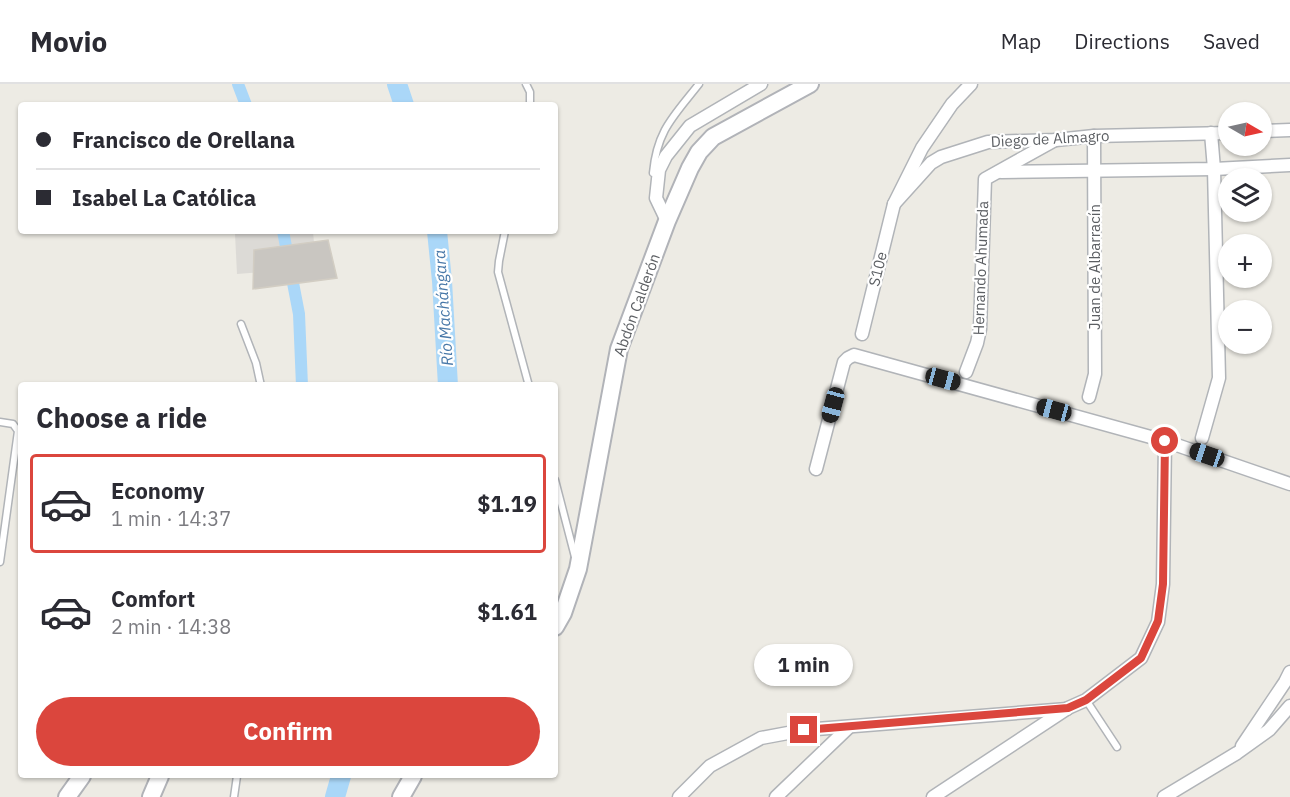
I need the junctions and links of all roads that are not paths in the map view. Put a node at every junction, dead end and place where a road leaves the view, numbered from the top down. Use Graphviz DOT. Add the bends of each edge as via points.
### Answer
graph roads {
  1 [pos="526,84"];
  2 [pos="699,84"];
  3 [pos="761,84"];
  4 [pos="810,84"];
  5 [pos="970,84"];
  6 [pos="530,102"];
  7 [pos="1290,130"];
  8 [pos="1272,131"];
  9 [pos="1211,133"];
  10 [pos="1218,133"];
  11 [pos="1094,136"];
  12 [pos="1056,140"];
  13 [pos="1290,165"];
  14 [pos="1214,169"];
  15 [pos="1001,171"];
  16 [pos="1095,171"];
  17 [pos="656,188"];
  18 [pos="894,204"];
  19 [pos="667,221"];
  20 [pos="504,234"];
  21 [pos="241,324"];
  22 [pos="862,334"];
  23 [pos="966,372"];
  24 [pos="260,382"];
  25 [pos="528,382"];
  26 [pos="1089,397"];
  27 [pos="0,422"];
  28 [pos="1202,438"];
  29 [pos="1165,441"];
  30 [pos="816,469"];
  31 [pos="1290,484"];
  32 [pos="558,492"];
  33 [pos="0,562"];
  34 [pos="578,569"];
  35 [pos="558,622"];
  36 [pos="1290,672"];
  37 [pos="1086,700"];
  38 [pos="1290,706"];
  39 [pos="1068,708"];
  40 [pos="848,728"];
  41 [pos="1117,747"];
  42 [pos="1237,753"];
  43 [pos="81,778"];
  44 [pos="159,778"];
  45 [pos="237,778"];
  46 [pos="411,778"];
  47 [pos="689,791"];
  48 [pos="67,797"];
  49 [pos="151,797"];
  50 [pos="234,797"];
  51 [pos="401,797"];
  52 [pos="679,797"];
  53 [pos="777,797"];
  54 [pos="933,797"];
  55 [pos="1164,797"];
  1 -- 6 [label="lane"];
  2 -- 17 [label="lane" via="664,129 655,151"];
  3 -- 17 [label="street" via="690,126 666,156"];
  4 -- 19 [label="street, Abdón Calderón" via="714,137 690,168"];
  5 -- 18 [label="street, S10e" via="922,148"];
  7 -- 8 [label="street"];
  9 -- 10 [label="street, Diego de Almagro"];
  9 -- 11 [label="street, Diego de Almagro"];
  9 -- 14 [label="street"];
  11 -- 12 [label="street, Diego de Almagro"];
  11 -- 16 [label="street, Juan de Albarracín"];
  12 -- 15 [label="street"];
  12 -- 18 [label="street, Diego de Almagro" via="988,142 941,157"];
  13 -- 14 [label="street, Diego de Almagro"];
  14 -- 16 [label="street, Diego de Almagro"];
  14 -- 28 [label="street" via="1219,378"];
  15 -- 16 [label="street, Diego de Almagro"];
  15 -- 23 [label="street, Hernando Ahumada" via="988,177 984,184 980,329"];
  16 -- 26 [label="street, Juan de Albarracín" via="1095,374"];
  17 -- 19 [label="street" via="656,198"];
  18 -- 22 [label="street, S10e"];
  19 -- 34 [label="street, Abdón Calderón" via="619,349"];
  20 -- 25 [label="lane" via="498,272"];
  21 -- 24 [label="lane"];
  27 -- 33 [label="lane" via="13,424 18,431"];
  29 -- 30 [label="street" via="854,355 844,362"];
  29 -- 31 [label="street"];
  29 -- 37 [label="street" via="1163,584 1158,621 1141,658"];
  32 -- 34 [label="lane"];
  34 -- 35 [label="street, Abdón Calderón"];
  36 -- 42 [label="street"];
  37 -- 39 [label="street"];
  37 -- 41 [label="lane"];
  38 -- 42 [label="street" via="1269,730"];
  39 -- 40 [label="street"];
  39 -- 54 [label="street"];
  40 -- 47 [label="street" via="760,738 710,766"];
  40 -- 53 [label="street"];
  42 -- 55 [label="street"];
  43 -- 48 [label="street"];
  44 -- 49 [label="street"];
  45 -- 50 [label="lane"];
  46 -- 51 [label="street"];
  47 -- 52 [label="street"];
}
